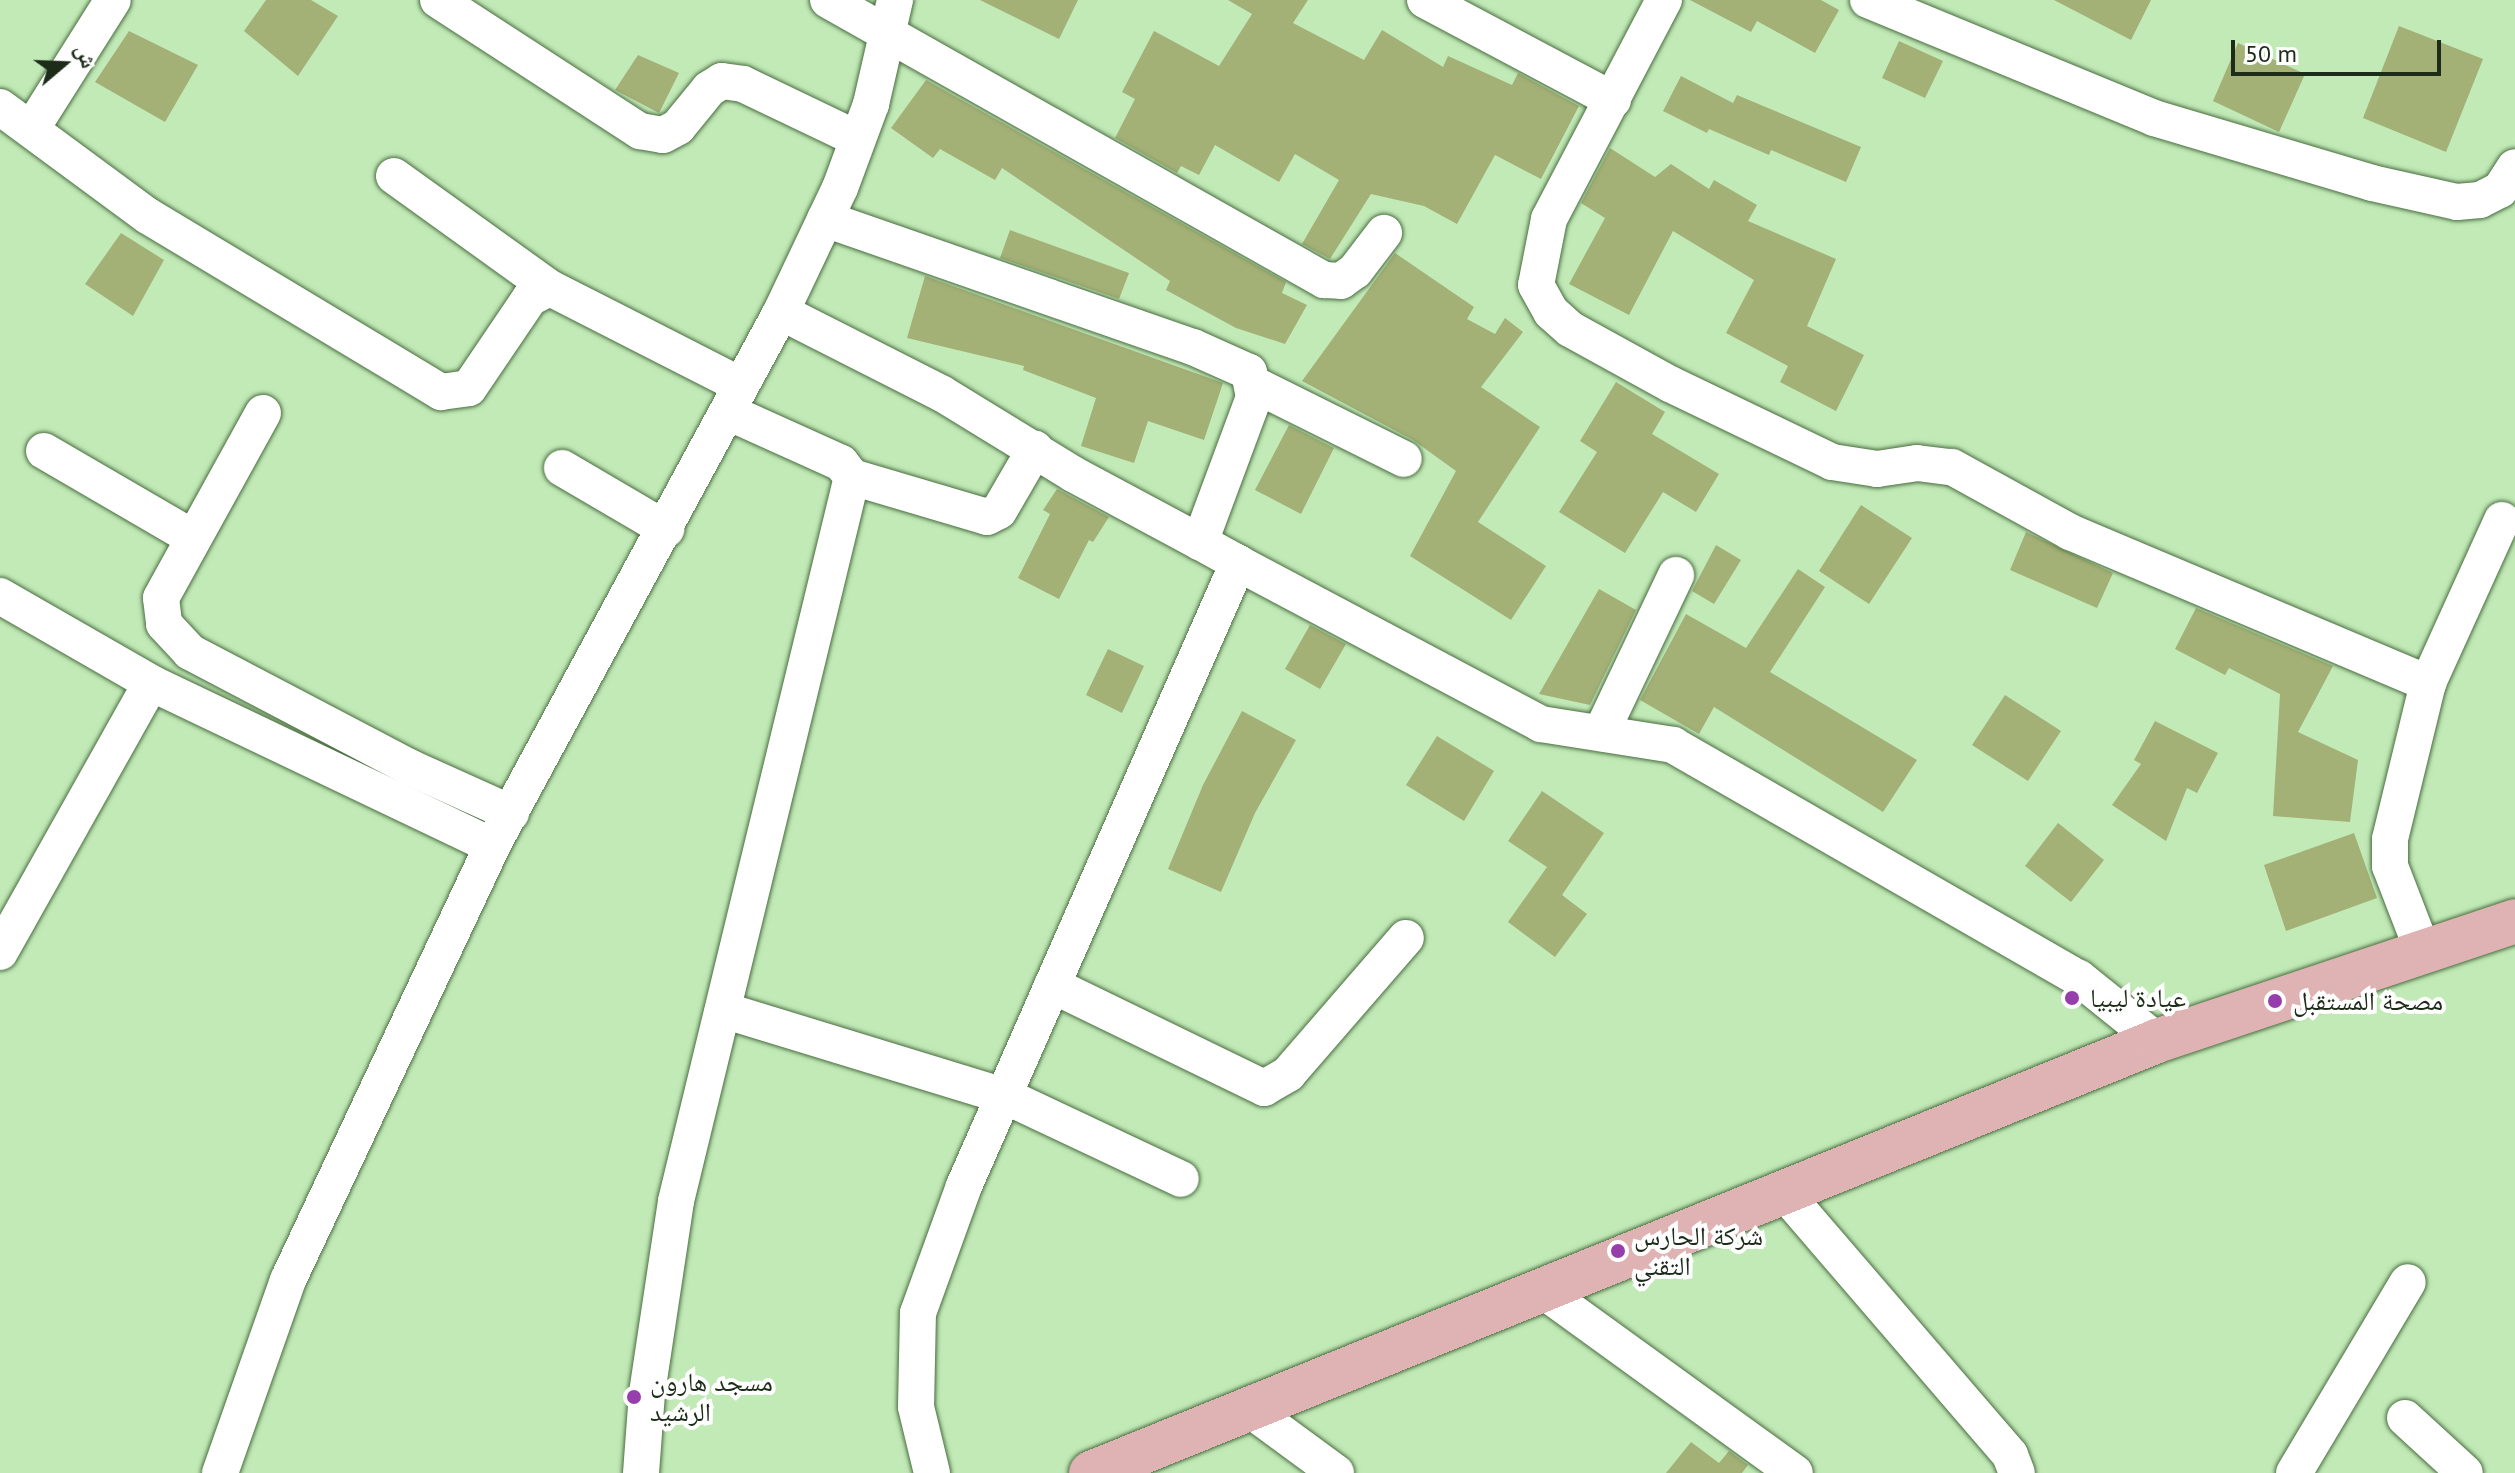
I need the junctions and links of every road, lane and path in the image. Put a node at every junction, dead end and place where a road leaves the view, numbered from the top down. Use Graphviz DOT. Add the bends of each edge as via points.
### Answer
graph roads {
  1 [pos="113,0"];
  2 [pos="438,0"];
  3 [pos="828,0"];
  4 [pos="1425,0"];
  5 [pos="1664,0"];
  6 [pos="1879,3"];
  7 [pos="891,17"];
  8 [pos="1613,100"];
  9 [pos="0,107"];
  10 [pos="32,128"];
  11 [pos="858,139"];
  12 [pos="2515,167"];
  13 [pos="394,176"];
  14 [pos="825,219"];
  15 [pos="1384,233"];
  16 [pos="550,288"];
  17 [pos="781,312"];
  18 [pos="1255,385"];
  19 [pos="734,399"];
  20 [pos="263,413"];
  21 [pos="1035,449"];
  22 [pos="44,451"];
  23 [pos="1404,459"];
  24 [pos="562,468"];
  25 [pos="852,477"];
  26 [pos="2502,520"];
  27 [pos="666,529"];
  28 [pos="192,537"];
  29 [pos="1200,542"];
  30 [pos="1238,563"];
  31 [pos="1676,575"];
  32 [pos="0,596"];
  33 [pos="151,683"];
  34 [pos="2428,683"];
  35 [pos="1601,733"];
  36 [pos="511,813"];
  37 [pos="492,846"];
  38 [pos="2515,921"];
  39 [pos="1406,938"];
  40 [pos="2422,949"];
  41 [pos="0,952"];
  42 [pos="1052,985"];
  43 [pos="723,1010"];
  44 [pos="2157,1041"];
  45 [pos="1007,1097"];
  46 [pos="1181,1179"];
  47 [pos="1783,1191"];
  48 [pos="2408,1282"];
  49 [pos="1542,1290"];
  50 [pos="1249,1409"];
  51 [pos="2405,1418"];
  52 [pos="220,1473"];
  53 [pos="641,1473"];
  54 [pos="932,1473"];
  55 [pos="1091,1473"];
  56 [pos="1336,1473"];
  57 [pos="1795,1473"];
  58 [pos="2017,1473"];
  59 [pos="2294,1473"];
  60 [pos="2465,1473"];
  1 -- 10 [label="street"];
  2 -- 11 [label="street" via="640,131 663,135 678,127 722,81 743,84"];
  3 -- 7 [label="street"];
  4 -- 8 [label="street"];
  5 -- 8 [label="street"];
  6 -- 12 [label="street" via="2154,118 2372,183 2457,202 2480,200 2500,190"];
  7 -- 11 [label="street"];
  7 -- 15 [label="street" via="1324,280 1341,281 1355,271"];
  8 -- 34 [label="street" via="1573,168 1539,254 1536,285 1551,312 1570,329 1832,462 1877,469 1917,463 1952,467 2070,532"];
  9 -- 10 [label="street"];
  10 -- 16 [label="street" via="148,216 441,392 469,388 530,298"];
  11 -- 14 [label="street"];
  13 -- 16 [label="street"];
  14 -- 17 [label="street"];
  14 -- 18 [label="street" via="1223,358 1249,372"];
  16 -- 19 [label="street"];
  17 -- 19 [label="street"];
  17 -- 21 [label="street" via="941,393"];
  18 -- 23 [label="street"];
  18 -- 29 [label="street"];
  19 -- 25 [label="street" via="841,463"];
  19 -- 27 [label="street"];
  20 -- 28 [label="street"];
  21 -- 25 [label="street" via="999,511 987,517"];
  21 -- 29 [label="street"];
  22 -- 28 [label="street"];
  24 -- 27 [label="street"];
  25 -- 43 [label="street"];
  26 -- 34 [label="street"];
  27 -- 36 [label="street"];
  28 -- 36 [label="street" via="159,606 164,624 181,644 409,767"];
  29 -- 30 [label="street"];
  30 -- 35 [label="street" via="1541,724"];
  30 -- 42 [label="street"];
  31 -- 35 [label="street"];
  32 -- 33 [label="street"];
  33 -- 37 [label="street"];
  33 -- 41 [label="street"];
  34 -- 40 [label="street" via="2390,839 2390,866"];
  35 -- 44 [label="street" via="1673,745 2079,978"];
  36 -- 37 [label="street"];
  37 -- 52 [label="street" via="288,1280"];
  38 -- 40 [label="main road"];
  39 -- 42 [label="street" via="1288,1074 1264,1088"];
  40 -- 44 [label="main road"];
  42 -- 45 [label="street"];
  43 -- 45 [label="street"];
  43 -- 53 [label="street" via="676,1201 647,1393"];
  44 -- 47 [label="main road"];
  45 -- 46 [label="street"];
  45 -- 54 [label="street" via="964,1186 918,1313 916,1407"];
  47 -- 49 [label="main road"];
  47 -- 58 [label="street" via="2010,1455"];
  48 -- 59 [label="street"];
  49 -- 50 [label="main road"];
  49 -- 57 [label="street"];
  50 -- 55 [label="main road"];
  50 -- 56 [label="street"];
  51 -- 60 [label="street"];
}
